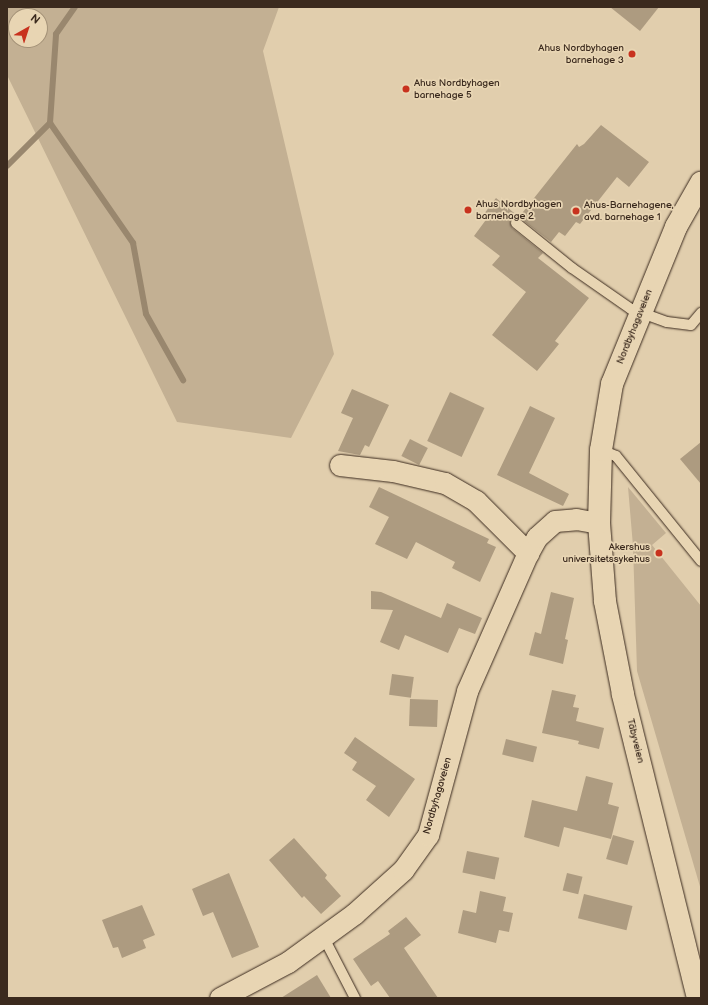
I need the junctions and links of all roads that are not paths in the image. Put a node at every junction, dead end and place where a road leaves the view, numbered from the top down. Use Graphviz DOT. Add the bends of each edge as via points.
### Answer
graph roads {
  1 [pos="701,184"];
  2 [pos="516,223"];
  3 [pos="701,312"];
  4 [pos="641,313"];
  5 [pos="601,450"];
  6 [pos="340,465"];
  7 [pos="600,480"];
  8 [pos="599,523"];
  9 [pos="528,553"];
  10 [pos="701,561"];
  11 [pos="323,936"];
  12 [pos="220,998"];
  13 [pos="355,998"];
  14 [pos="698,998"];
  1 -- 4 [label="street, Nordbyhagaveien" via="676,227"];
  2 -- 4 [label="lane" via="572,268 631,309"];
  3 -- 4 [label="lane" via="691,325 666,322"];
  4 -- 5 [label="street, Nordbyhagaveien" via="612,384"];
  5 -- 7 [label="street, Nordbyhagaveien"];
  5 -- 10 [label="lane" via="616,456"];
  6 -- 9 [label="street" via="393,471 445,483 476,501"];
  7 -- 8 [label="street, Täbyveien"];
  8 -- 9 [label="street, Nordbyhagaveien" via="576,519 555,521 537,537"];
  8 -- 14 [label="street, Täbyveien" via="605,601 623,694"];
  9 -- 11 [label="street, Nordbyhagaveien" via="467,691 428,835 403,870 354,914"];
  11 -- 12 [label="street, Nordbyhagaveien" via="288,962"];
  11 -- 13 [label="lane"];
}
